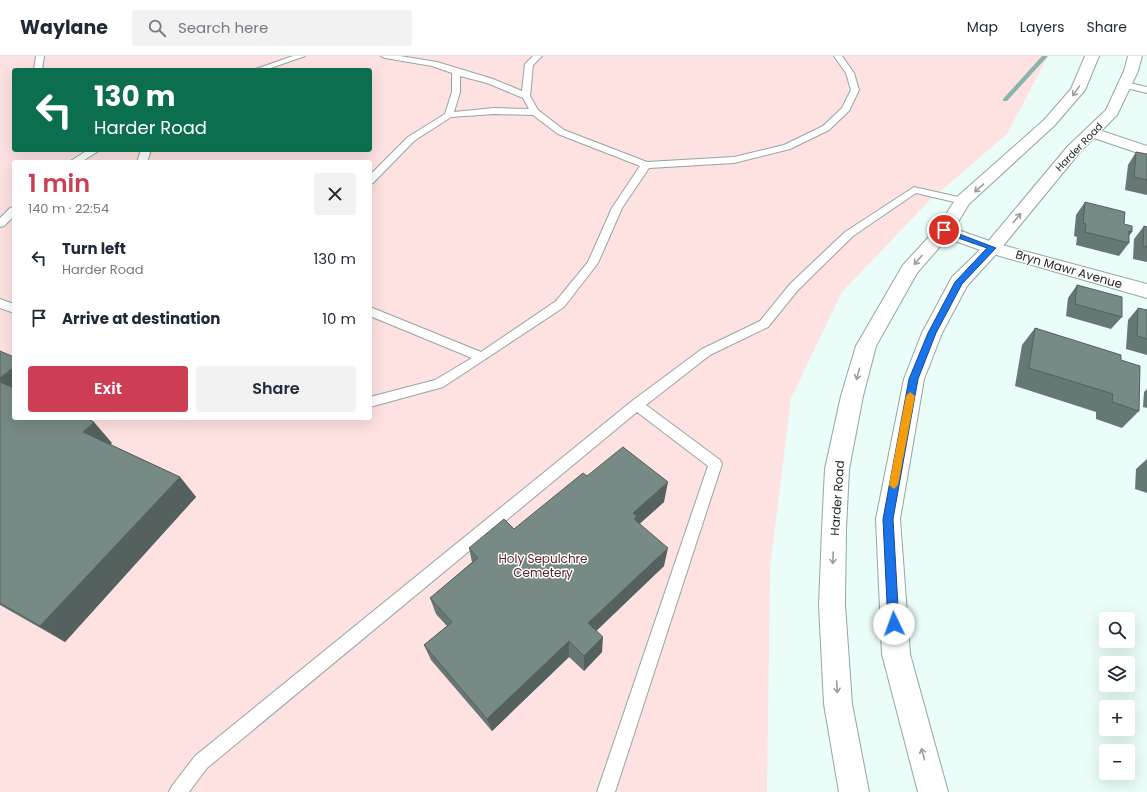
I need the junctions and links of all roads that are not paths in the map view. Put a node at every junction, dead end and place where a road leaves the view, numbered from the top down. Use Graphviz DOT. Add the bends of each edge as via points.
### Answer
graph roads {
  1 [pos="40,56"];
  2 [pos="302,56"];
  3 [pos="385,56"];
  4 [pos="538,56"];
  5 [pos="838,56"];
  6 [pos="1092,56"];
  7 [pos="1135,56"];
  8 [pos="38,68"];
  9 [pos="264,68"];
  10 [pos="456,72"];
  11 [pos="1125,85"];
  12 [pos="1147,90"];
  13 [pos="526,96"];
  14 [pos="535,112"];
  15 [pos="449,115"];
  16 [pos="1093,133"];
  17 [pos="1147,151"];
  18 [pos="92,152"];
  19 [pos="78,160"];
  20 [pos="646,165"];
  21 [pos="372,179"];
  22 [pos="963,201"];
  23 [pos="12,212"];
  24 [pos="0,224"];
  25 [pos="944,230"];
  26 [pos="992,248"];
  27 [pos="1147,292"];
  28 [pos="0,303"];
  29 [pos="12,308"];
  30 [pos="372,312"];
  31 [pos="482,357"];
  32 [pos="372,401"];
  33 [pos="637,405"];
  34 [pos="178,792"];
  35 [pos="606,792"];
  36 [pos="854,792"];
  37 [pos="933,792"];
  1 -- 8 [label="lane"];
  2 -- 9 [label="lane"];
  3 -- 10 [label="lane" via="434,64"];
  4 -- 13 [label="lane" via="529,64"];
  5 -- 20 [label="lane" via="850,72 855,90 846,109 826,128 787,147 734,160"];
  6 -- 22 [label="street, Harder Road, one-way" via="1078,90 1049,123"];
  7 -- 11 [label="street, Harder Road"];
  10 -- 13 [label="lane"];
  10 -- 15 [label="lane" via="456,92"];
  11 -- 12 [label="lane"];
  11 -- 16 [label="street, Harder Road" via="1112,112"];
  13 -- 14 [label="lane"];
  14 -- 15 [label="lane"];
  14 -- 20 [label="lane" via="561,132"];
  15 -- 21 [label="lane" via="411,139"];
  16 -- 17 [label="street"];
  26 -- 16 [label="street, Harder Road, one-way" via="1074,149"];
  18 -- 19 [label="lane"];
  20 -- 31 [label="lane" via="617,208 593,263 560,304"];
  22 -- 25 [label="street, Harder Road"];
  22 -- 33 [label="lane" via="914,190 849,234 794,287 764,324 706,352"];
  23 -- 24 [label="lane"];
  25 -- 26 [label="street"];
  25 -- 36 [label="street, Harder Road, one-way" via="910,269 866,346 852,396 837,470 832,605 838,704"];
  26 -- 27 [label="street, Bryn Mawr Avenue"];
  37 -- 26 [label="street, Harder Road, one-way" via="896,654 888,519 914,379 932,333 959,282"];
  28 -- 29 [label="lane"];
  30 -- 31 [label="lane"];
  31 -- 32 [label="lane" via="439,384"];
  33 -- 34 [label="lane" via="201,762"];
  33 -- 35 [label="lane" via="715,464"];
}
